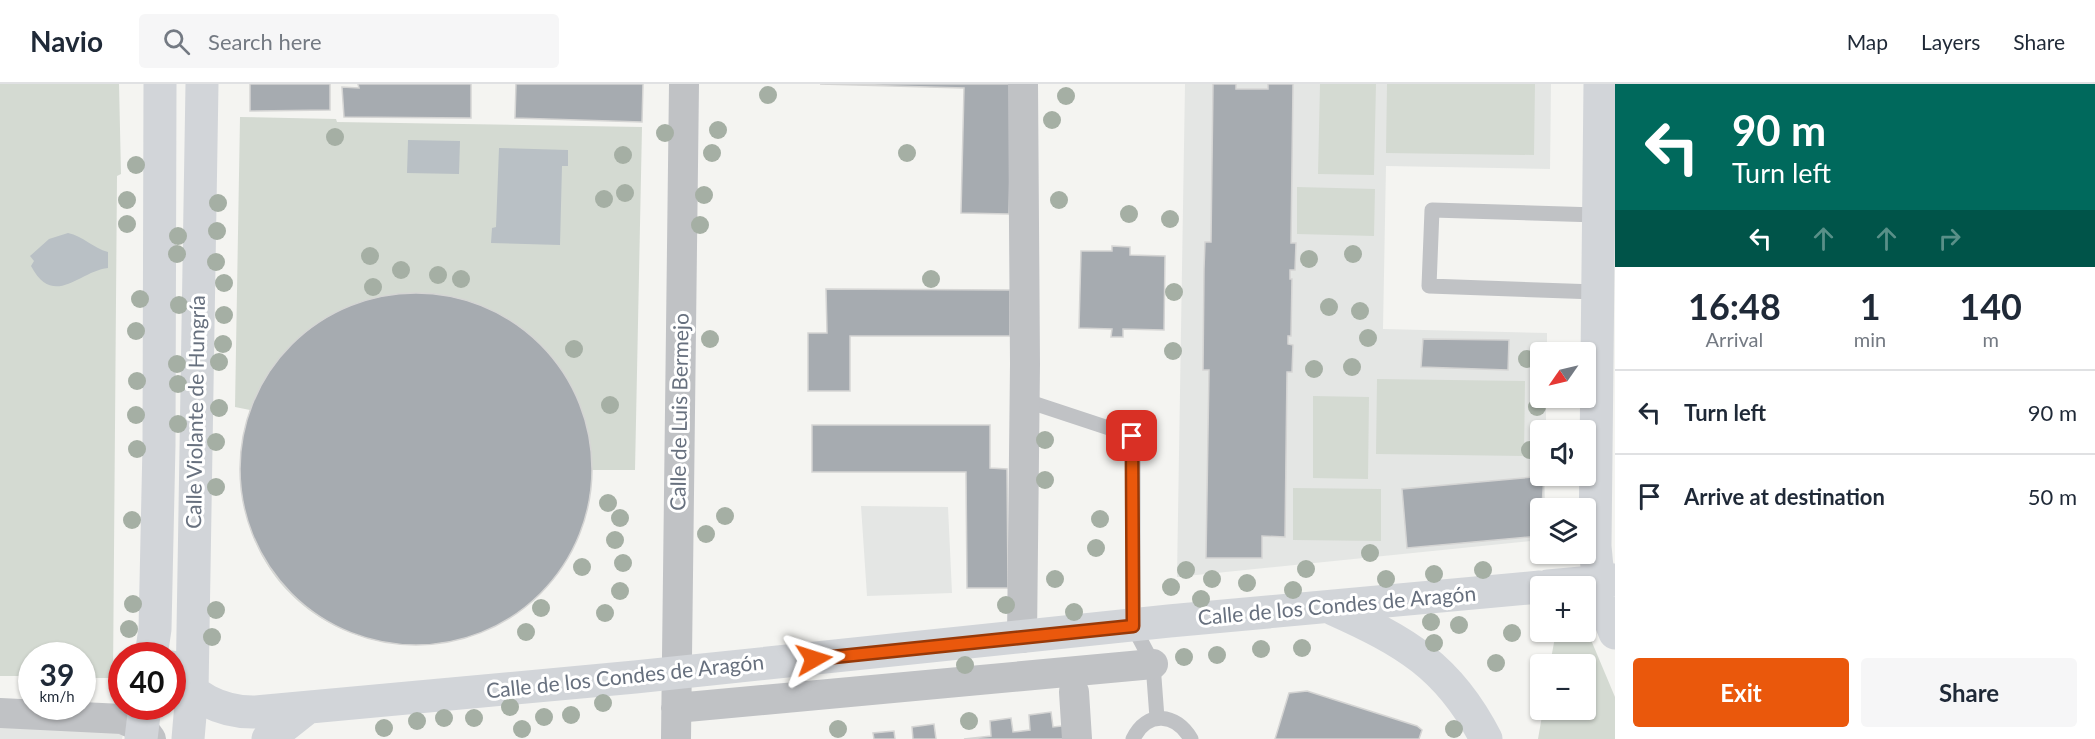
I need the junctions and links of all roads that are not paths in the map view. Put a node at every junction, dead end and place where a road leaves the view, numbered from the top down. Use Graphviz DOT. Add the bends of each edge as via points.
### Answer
graph roads {
  1 [pos="160,84"];
  2 [pos="202,84"];
  3 [pos="684,84"];
  4 [pos="1023,84"];
  5 [pos="1600,84"];
  6 [pos="1597,216"];
  7 [pos="1596,292"];
  8 [pos="1024,400"];
  9 [pos="1607,581"];
  10 [pos="1530,588"];
  11 [pos="1331,608"];
  12 [pos="1133,626"];
  13 [pos="1615,633"];
  14 [pos="1022,638"];
  15 [pos="157,642"];
  16 [pos="1154,664"];
  17 [pos="676,673"];
  18 [pos="186,684"];
  19 [pos="192,692"];
  20 [pos="1074,692"];
  21 [pos="307,708"];
  22 [pos="676,708"];
  23 [pos="0,713"];
  24 [pos="1157,718"];
  25 [pos="145,728"];
  26 [pos="188,739"];
  27 [pos="268,739"];
  28 [pos="676,739"];
  29 [pos="1077,739"];
  30 [pos="1133,739"];
  31 [pos="1191,739"];
  32 [pos="1486,739"];
  1 -- 15 [label="street, Calle Violante de Hungría"];
  2 -- 19 [label="street, Calle Violante de Hungría"];
  3 -- 17 [label="street, Calle de Luis Bermejo"];
  4 -- 8 [label="street"];
  5 -- 6 [label="street"];
  6 -- 7 [label="street"];
  6 -- 7 [label="lane" via="1431,210 1429,286"];
  7 -- 9 [label="street" via="1594,519"];
  8 -- 12 [label="lane" via="1132,436"];
  8 -- 14 [label="street"];
  9 -- 13 [label="street" via="1606,612"];
  10 -- 11 [label="street, Calle de los Condes de Aragón"];
  11 -- 12 [label="street, Calle de los Condes de Aragón"];
  11 -- 32 [label="street" via="1410,648 1435,668 1454,687"];
  12 -- 14 [label="street, Calle de los Condes de Aragón"];
  12 -- 16 [label="lane"];
  14 -- 17 [label="street, Calle de los Condes de Aragón"];
  16 -- 22 [label="street, Calle de los Condes de Aragón"];
  16 -- 24 [label="lane"];
  17 -- 21 [label="street, Calle de los Condes de Aragón"];
  17 -- 22 [label="street, Calle de Luis Bermejo"];
  18 -- 19 [label="street"];
  19 -- 21 [label="street, Calle de los Condes de Aragón" via="211,704 236,711"];
  19 -- 26 [label="street, Calle Violante de Hungría"];
  20 -- 29 [label="street"];
  21 -- 27 [label="street"];
  22 -- 28 [label="street, Calle de Luis Bermejo"];
  23 -- 25 [label="street" via="122,718"];
  24 -- 30 [label="lane" via="1139,728"];
  24 -- 31 [label="lane" via="1179,723"];
}
